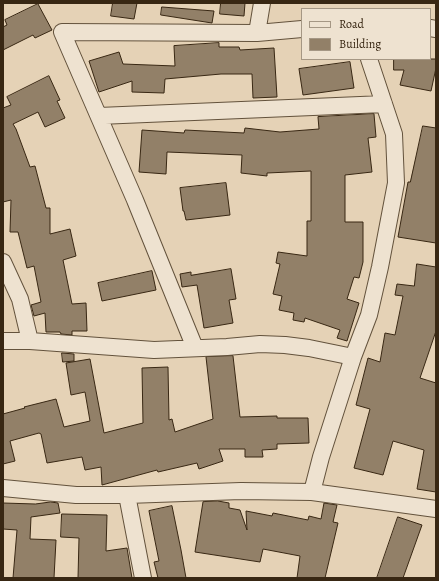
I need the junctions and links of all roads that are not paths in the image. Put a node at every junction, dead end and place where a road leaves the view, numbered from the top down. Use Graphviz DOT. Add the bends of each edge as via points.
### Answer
graph roads {
  1 [pos="262,3"];
  2 [pos="301,29"];
  3 [pos="257,32"];
  4 [pos="369,60"];
  5 [pos="384,104"];
  6 [pos="99,116"];
  7 [pos="3,262"];
  8 [pos="3,341"];
  9 [pos="30,341"];
  10 [pos="194,348"];
  11 [pos="353,357"];
  12 [pos="3,488"];
  13 [pos="312,492"];
  14 [pos="127,495"];
  15 [pos="436,509"];
  16 [pos="143,578"];
  1 -- 3 [label="street"];
  2 -- 3 [label="street"];
  3 -- 6 [label="street" via="62,32"];
  4 -- 5 [label="street"];
  5 -- 6 [label="street"];
  5 -- 11 [label="street" via="394,134 396,183 369,315"];
  6 -- 10 [label="street" via="136,200"];
  7 -- 9 [label="street" via="20,299"];
  8 -- 9 [label="street"];
  9 -- 10 [label="street" via="154,350"];
  10 -- 11 [label="street" via="285,344"];
  11 -- 13 [label="street"];
  12 -- 14 [label="street" via="76,495"];
  13 -- 14 [label="street" via="241,491"];
  13 -- 15 [label="street"];
  14 -- 16 [label="street"];
}
